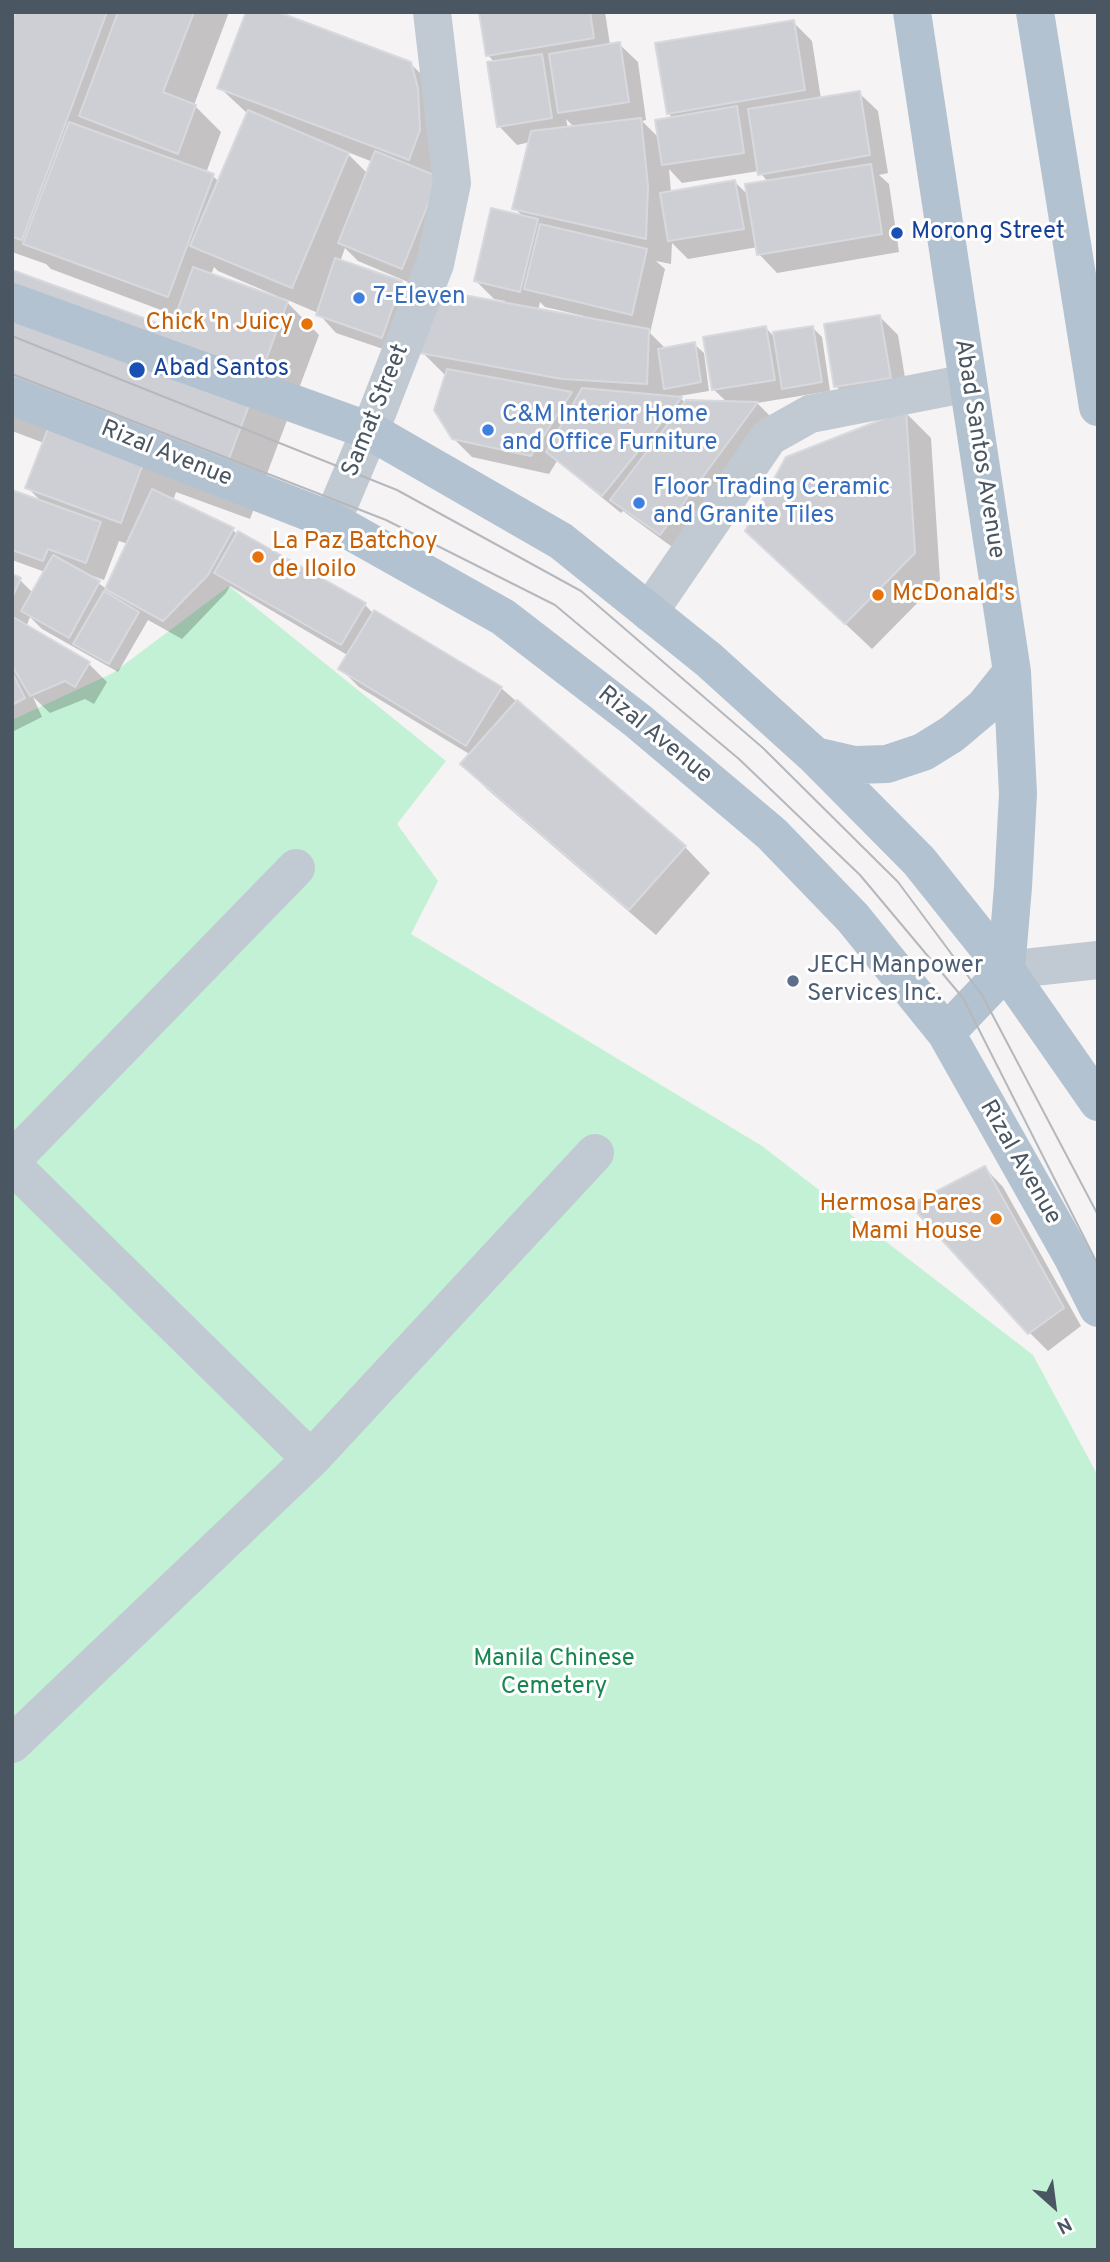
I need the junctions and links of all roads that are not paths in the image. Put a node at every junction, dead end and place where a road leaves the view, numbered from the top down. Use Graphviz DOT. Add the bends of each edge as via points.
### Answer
graph roads {
  1 [pos="432,12"];
  2 [pos="912,12"];
  3 [pos="1035,12"];
  4 [pos="12,302"];
  5 [pos="968,383"];
  6 [pos="12,396"];
  7 [pos="1098,407"];
  8 [pos="370,431"];
  9 [pos="332,521"];
  10 [pos="649,612"];
  11 [pos="1012,672"];
  12 [pos="815,756"];
  13 [pos="296,868"];
  14 [pos="1098,960"];
  15 [pos="1006,970"];
  16 [pos="946,1033"];
  17 [pos="1098,1102"];
  18 [pos="594,1153"];
  19 [pos="12,1162"];
  20 [pos="1098,1308"];
  21 [pos="311,1459"];
  22 [pos="12,1744"];
  1 -- 8 [label="street, Samat Street" via="452,183 435,264"];
  2 -- 5 [label="main road, Abad Santos Avenue"];
  3 -- 7 [label="main road"];
  4 -- 8 [label="main road"];
  5 -- 10 [label="street" via="810,414 769,438"];
  5 -- 11 [label="main road, Abad Santos Avenue"];
  6 -- 9 [label="main road, Rizal Avenue"];
  8 -- 9 [label="street, Samat Street"];
  8 -- 10 [label="main road" via="561,541"];
  9 -- 16 [label="main road, Rizal Avenue" via="503,617 638,721 772,834 853,918"];
  10 -- 12 [label="main road"];
  11 -- 12 [label="main road" via="984,707 923,752 887,764 854,765"];
  11 -- 15 [label="main road, Abad Santos Avenue" via="1018,794"];
  12 -- 15 [label="main road" via="919,861"];
  13 -- 19 [label="street"];
  14 -- 15 [label="street"];
  15 -- 16 [label="main road"];
  15 -- 17 [label="main road"];
  16 -- 20 [label="main road, Rizal Avenue"];
  18 -- 21 [label="street"];
  19 -- 21 [label="street"];
  21 -- 22 [label="street"];
}
